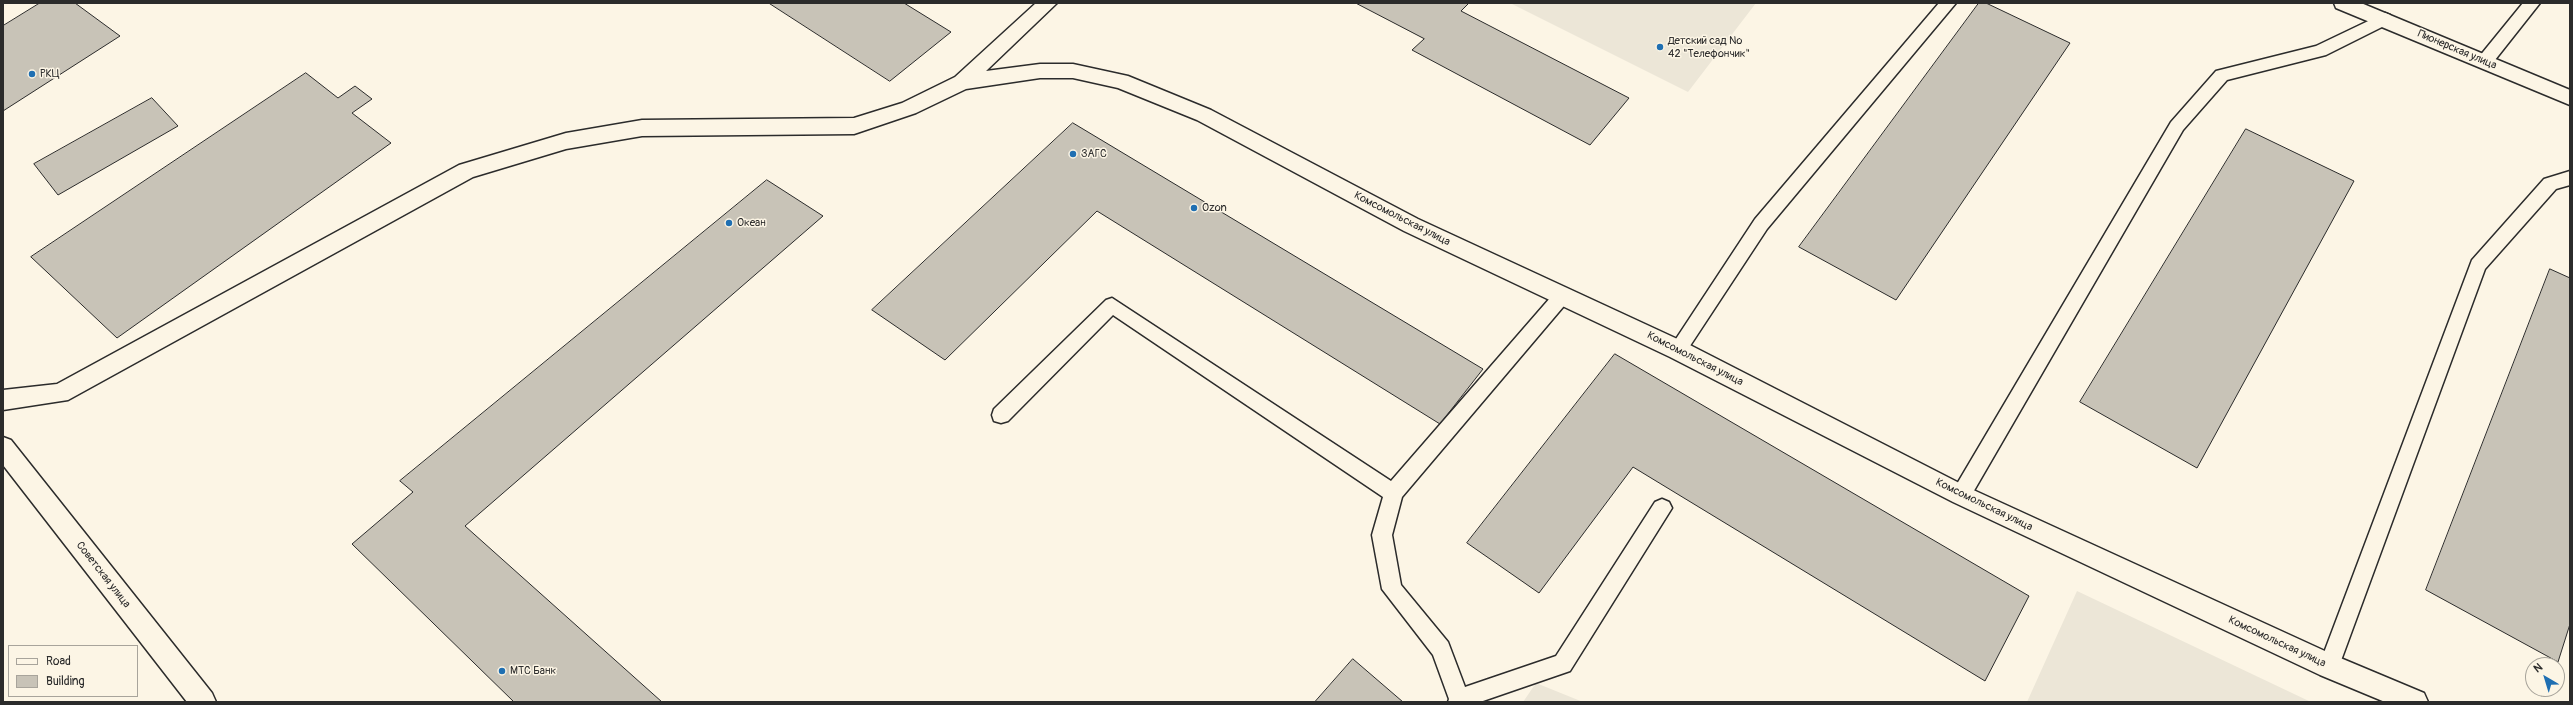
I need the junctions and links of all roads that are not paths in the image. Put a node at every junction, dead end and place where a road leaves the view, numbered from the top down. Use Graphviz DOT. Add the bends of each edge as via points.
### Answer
graph roads {
  1 [pos="1048,3"];
  2 [pos="1948,3"];
  3 [pos="2343,3"];
  4 [pos="2532,3"];
  5 [pos="2385,19"];
  6 [pos="2484,61"];
  7 [pos="962,82"];
  8 [pos="2570,98"];
  9 [pos="2570,178"];
  10 [pos="1563,295"];
  11 [pos="1678,350"];
  12 [pos="3,400"];
  13 [pos="1001,416"];
  14 [pos="3,447"];
  15 [pos="1393,494"];
  16 [pos="1961,495"];
  17 [pos="1662,508"];
  18 [pos="2329,666"];
  19 [pos="1458,700"];
  20 [pos="203,702"];
  21 [pos="2415,702"];
  1 -- 7 [label="street"];
  2 -- 11 [label="lane" via="1761,224"];
  3 -- 5 [label="street, Пионерская улица"];
  4 -- 6 [label="lane"];
  5 -- 6 [label="street, Пионерская улица"];
  5 -- 16 [label="lane" via="2320,50 2222,75 2177,126"];
  6 -- 8 [label="street, Пионерская улица"];
  7 -- 10 [label="street, Комсомольская улица" via="1040,71 1073,71 1121,81 1204,115 1411,225"];
  7 -- 12 [label="street" via="909,108 854,126 642,128 566,141 466,171 60,393"];
  9 -- 18 [label="lane" via="2550,184 2478,265"];
  10 -- 11 [label="street, Комсомольская улица"];
  10 -- 15 [label="lane"];
  11 -- 16 [label="street, Комсомольская улица"];
  13 -- 15 [label="lane" via="1112,306"];
  14 -- 20 [label="street, Советская улица"];
  15 -- 19 [label="lane" via="1382,535 1392,589 1440,649"];
  16 -- 18 [label="street, Комсомольская улица"];
  17 -- 19 [label="lane" via="1564,664"];
  18 -- 21 [label="street, Комсомольская улица"];
}
